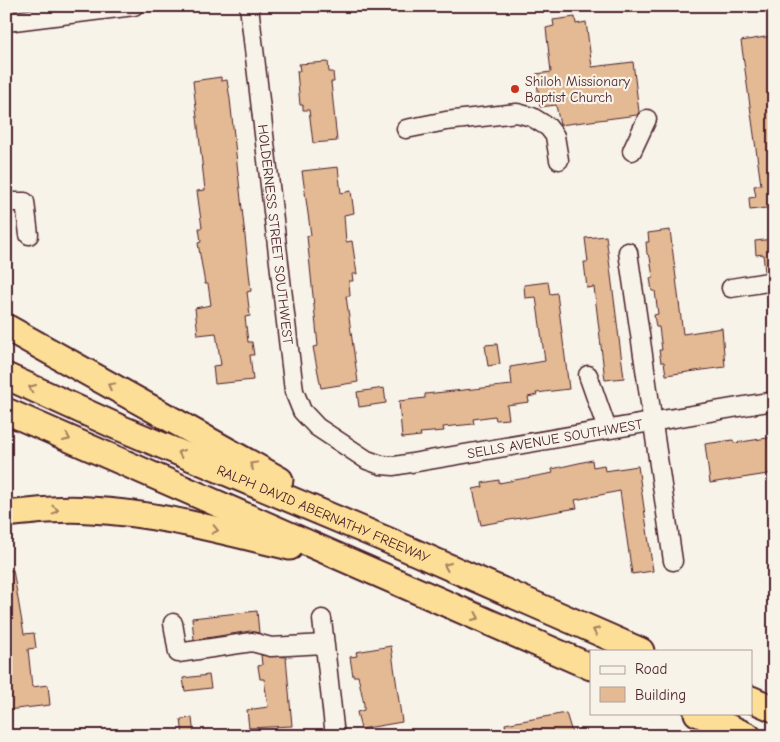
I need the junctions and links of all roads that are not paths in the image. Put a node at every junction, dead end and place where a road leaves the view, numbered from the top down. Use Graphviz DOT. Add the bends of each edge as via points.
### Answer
graph roads {
  1 [pos="134,6"];
  2 [pos="250,6"];
  3 [pos="54,11"];
  4 [pos="33,12"];
  5 [pos="6,22"];
  6 [pos="647,119"];
  7 [pos="406,130"];
  8 [pos="632,151"];
  9 [pos="559,160"];
  10 [pos="6,202"];
  11 [pos="29,235"];
  12 [pos="628,252"];
  13 [pos="774,281"];
  14 [pos="731,288"];
  15 [pos="6,327"];
  16 [pos="588,375"];
  17 [pos="6,376"];
  18 [pos="774,401"];
  19 [pos="6,411"];
  20 [pos="652,422"];
  21 [pos="607,429"];
  22 [pos="342,443"];
  23 [pos="6,514"];
  24 [pos="387,540"];
  25 [pos="673,561"];
  26 [pos="352,562"];
  27 [pos="322,619"];
  28 [pos="173,623"];
  29 [pos="324,644"];
  30 [pos="639,650"];
  31 [pos="590,667"];
  32 [pos="752,699"];
  33 [pos="774,709"];
  34 [pos="699,714"];
  35 [pos="335,736"];
  36 [pos="748,736"];
  1 -- 3 [label="street"];
  2 -- 22 [label="street, HOLDERNESS STREET SOUTHWEST" via="294,391 302,411 317,427"];
  3 -- 4 [label="street"];
  4 -- 5 [label="street"];
  6 -- 8 [label="street"];
  7 -- 9 [label="street" via="446,121 517,113 532,117 548,127 555,136"];
  10 -- 11 [label="street" via="25,202"];
  12 -- 20 [label="street"];
  13 -- 14 [label="street"];
  24 -- 15 [label="highway, one-way"];
  16 -- 21 [label="street"];
  24 -- 17 [label="highway, RALPH DAVID ABERNATHY FREEWAY, one-way" via="118,427"];
  18 -- 20 [label="street, SELLS AVENUE SOUTHWEST"];
  19 -- 26 [label="highway, one-way"];
  20 -- 21 [label="street, SELLS AVENUE SOUTHWEST"];
  20 -- 25 [label="street"];
  21 -- 22 [label="street, SELLS AVENUE SOUTHWEST" via="394,466 367,460"];
  23 -- 26 [label="highway, one-way" via="90,510 138,515 183,522"];
  30 -- 24 [label="highway, RALPH DAVID ABERNATHY FREEWAY, one-way"];
  26 -- 31 [label="highway, one-way"];
  27 -- 29 [label="street"];
  28 -- 29 [label="street" via="178,653 252,642 271,647"];
  29 -- 35 [label="street"];
  32 -- 33 [label="highway"];
  34 -- 36 [label="highway"];
}
